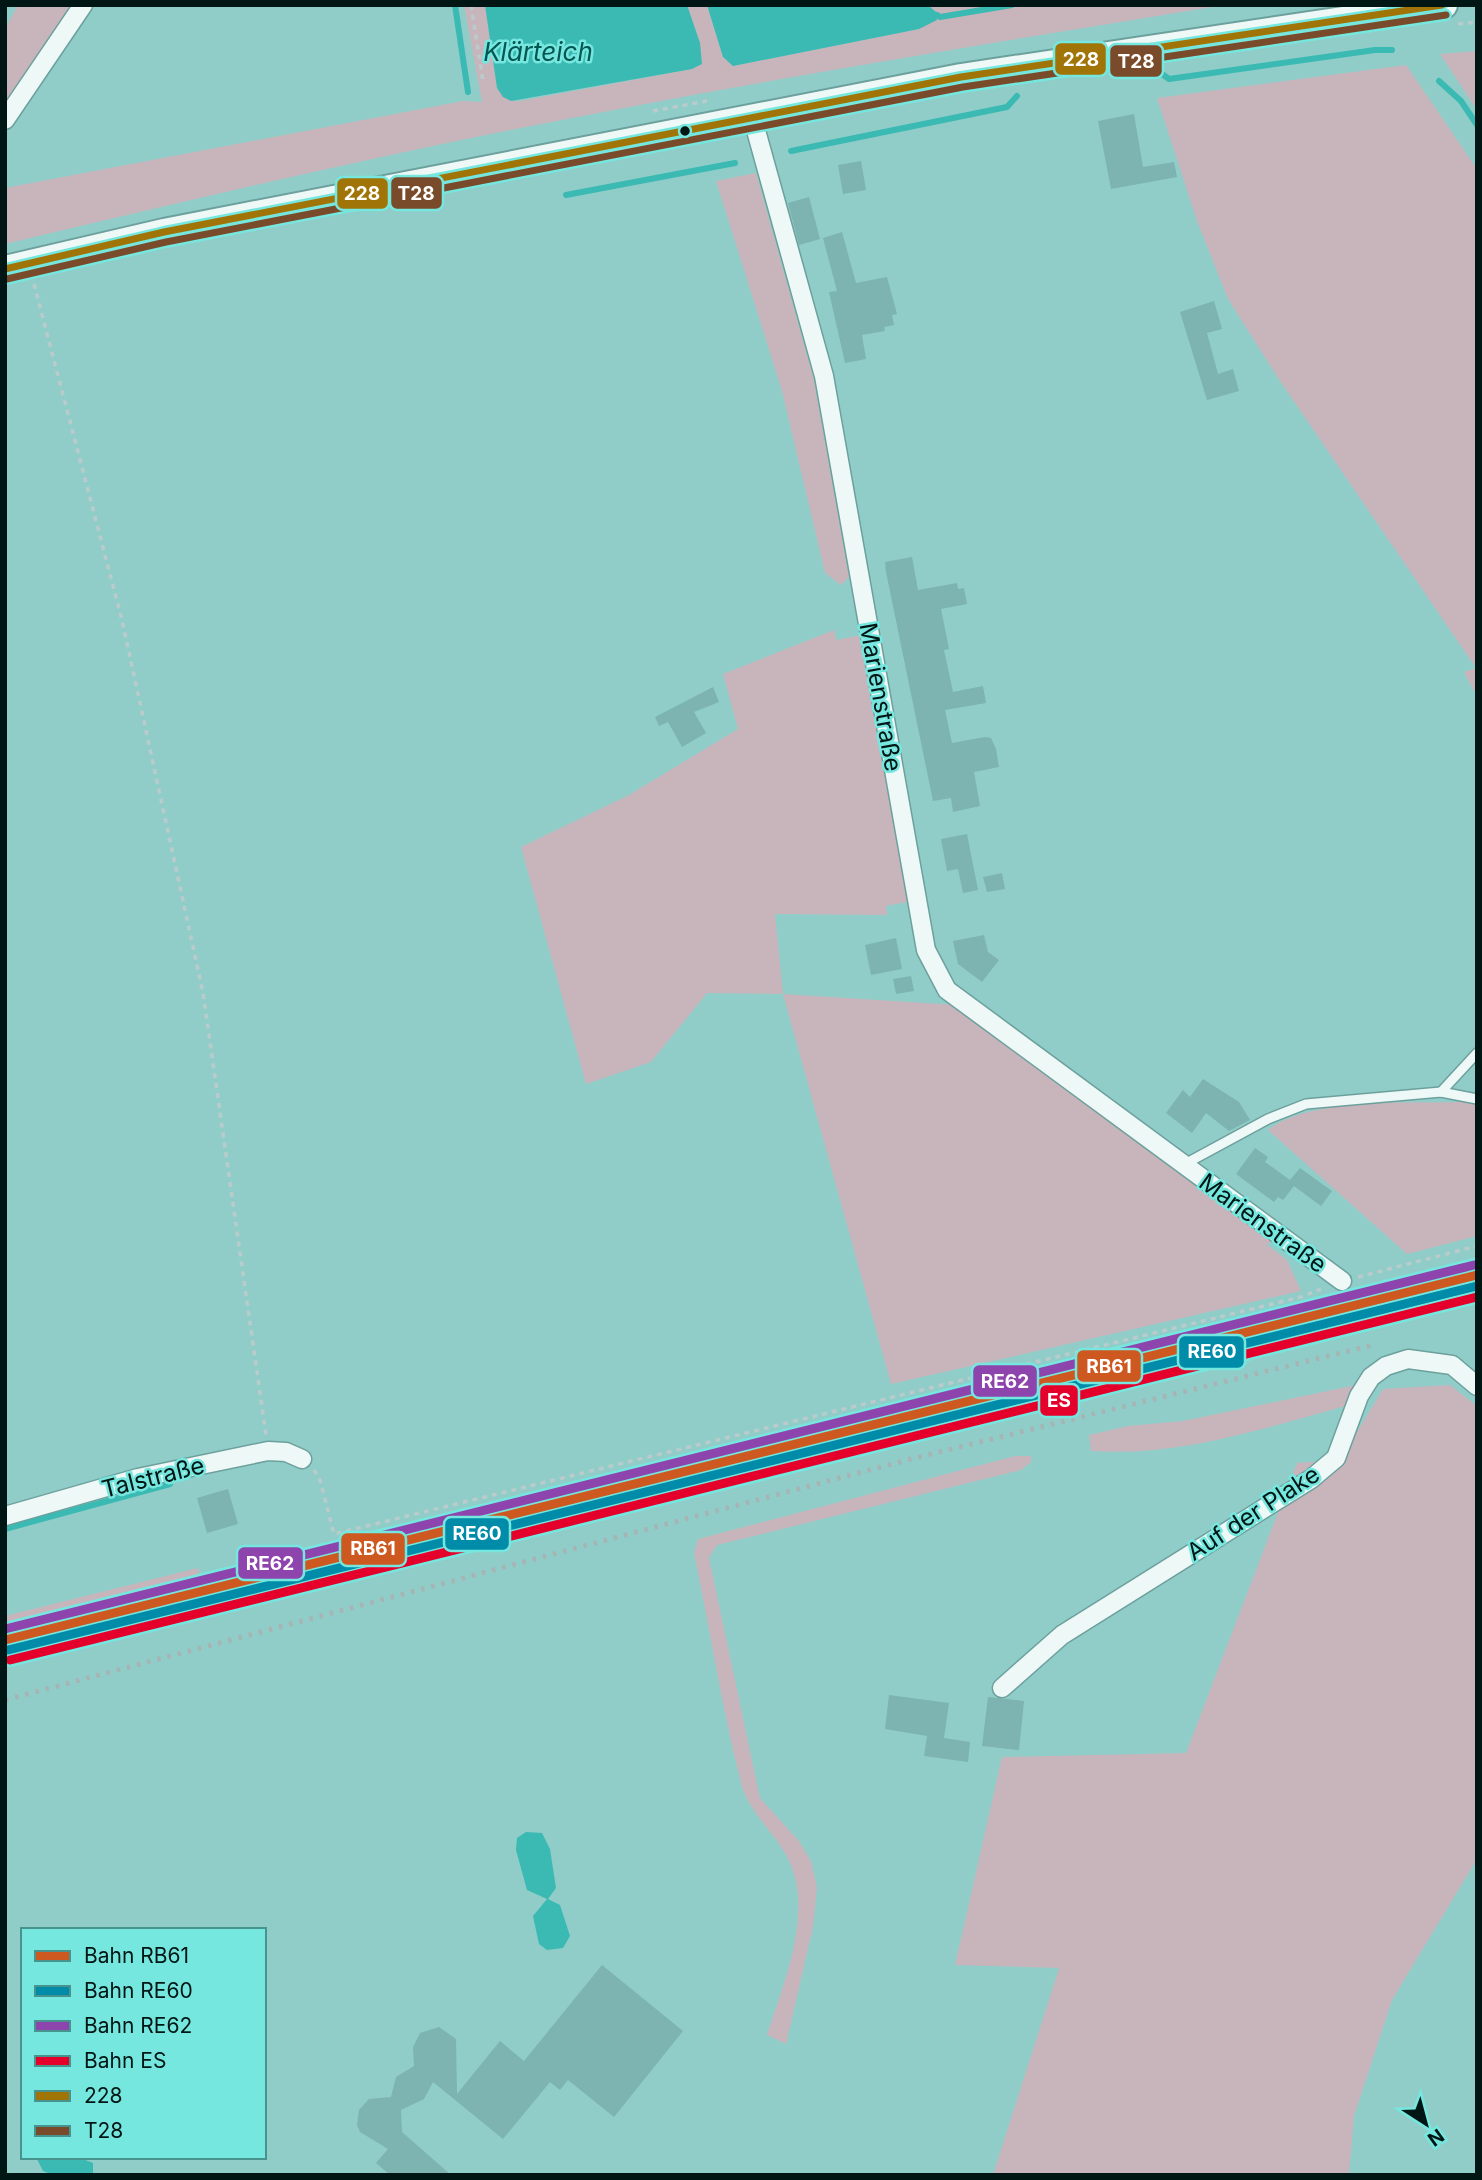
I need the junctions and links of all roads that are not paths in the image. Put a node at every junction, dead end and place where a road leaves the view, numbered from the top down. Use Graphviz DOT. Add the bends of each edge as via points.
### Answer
graph roads {
  1 [pos="83,5"];
  2 [pos="1444,5"];
  3 [pos="751,116"];
  4 [pos="5,120"];
  5 [pos="5,269"];
  6 [pos="1477,1053"];
  7 [pos="1441,1092"];
  8 [pos="1477,1099"];
  9 [pos="1183,1165"];
  10 [pos="1342,1281"];
  11 [pos="1477,1386"];
  12 [pos="302,1459"];
  13 [pos="5,1516"];
  14 [pos="1002,1688"];
  1 -- 4 [label="street"];
  2 -- 3 [label="main road" via="961,77"];
  3 -- 5 [label="main road" via="164,232"];
  3 -- 9 [label="street, Marienstraße" via="824,376 926,950 947,990"];
  6 -- 7 [label="lane"];
  7 -- 8 [label="lane, Marienstraße"];
  7 -- 9 [label="lane, Marienstraße" via="1306,1104"];
  9 -- 10 [label="street, Marienstraße"];
  11 -- 14 [label="street, Auf der Plake" via="1452,1365 1409,1359 1386,1366 1371,1377 1359,1396 1336,1458 1311,1479 1062,1635"];
  12 -- 13 [label="street, Talstraße" via="268,1451 138,1478"];
}
